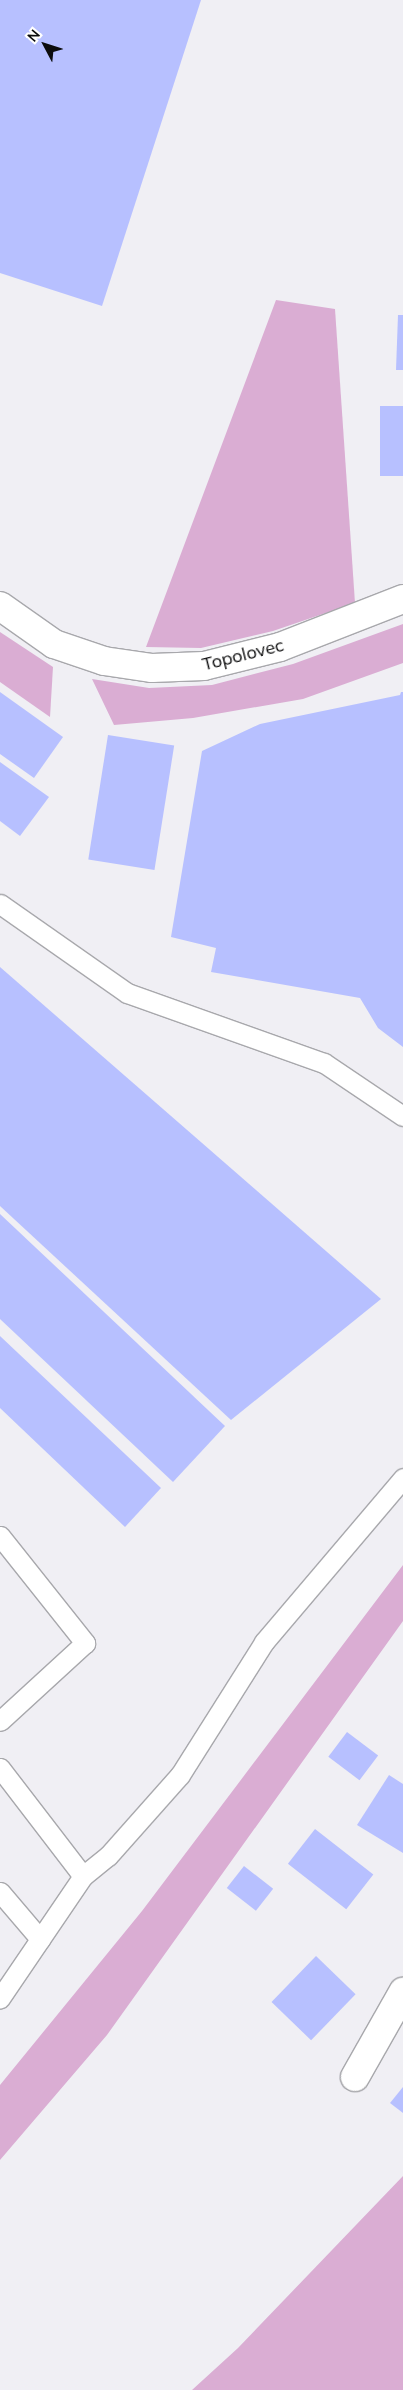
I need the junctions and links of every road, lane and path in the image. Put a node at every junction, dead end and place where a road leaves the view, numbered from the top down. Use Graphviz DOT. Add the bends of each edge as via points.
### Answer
graph roads {
  1 [pos="403,599"];
  2 [pos="0,606"];
  3 [pos="0,904"];
  4 [pos="403,1116"];
  5 [pos="403,1478"];
  6 [pos="0,1538"];
  7 [pos="0,1721"];
  8 [pos="0,1768"];
  9 [pos="83,1876"];
  10 [pos="0,1892"];
  11 [pos="40,1939"];
  12 [pos="403,1992"];
  13 [pos="0,1998"];
  14 [pos="355,2076"];
  1 -- 2 [label="street, Topolovec" via="280,647 204,666 152,668 104,662 54,644"];
  3 -- 4 [label="lane" via="127,993 324,1063"];
  5 -- 9 [label="lane" via="264,1642 180,1775 108,1856"];
  6 -- 7 [label="lane" via="85,1643"];
  8 -- 9 [label="lane"];
  9 -- 11 [label="lane"];
  10 -- 11 [label="lane"];
  11 -- 13 [label="lane"];
  12 -- 14 [label="street"];
}
